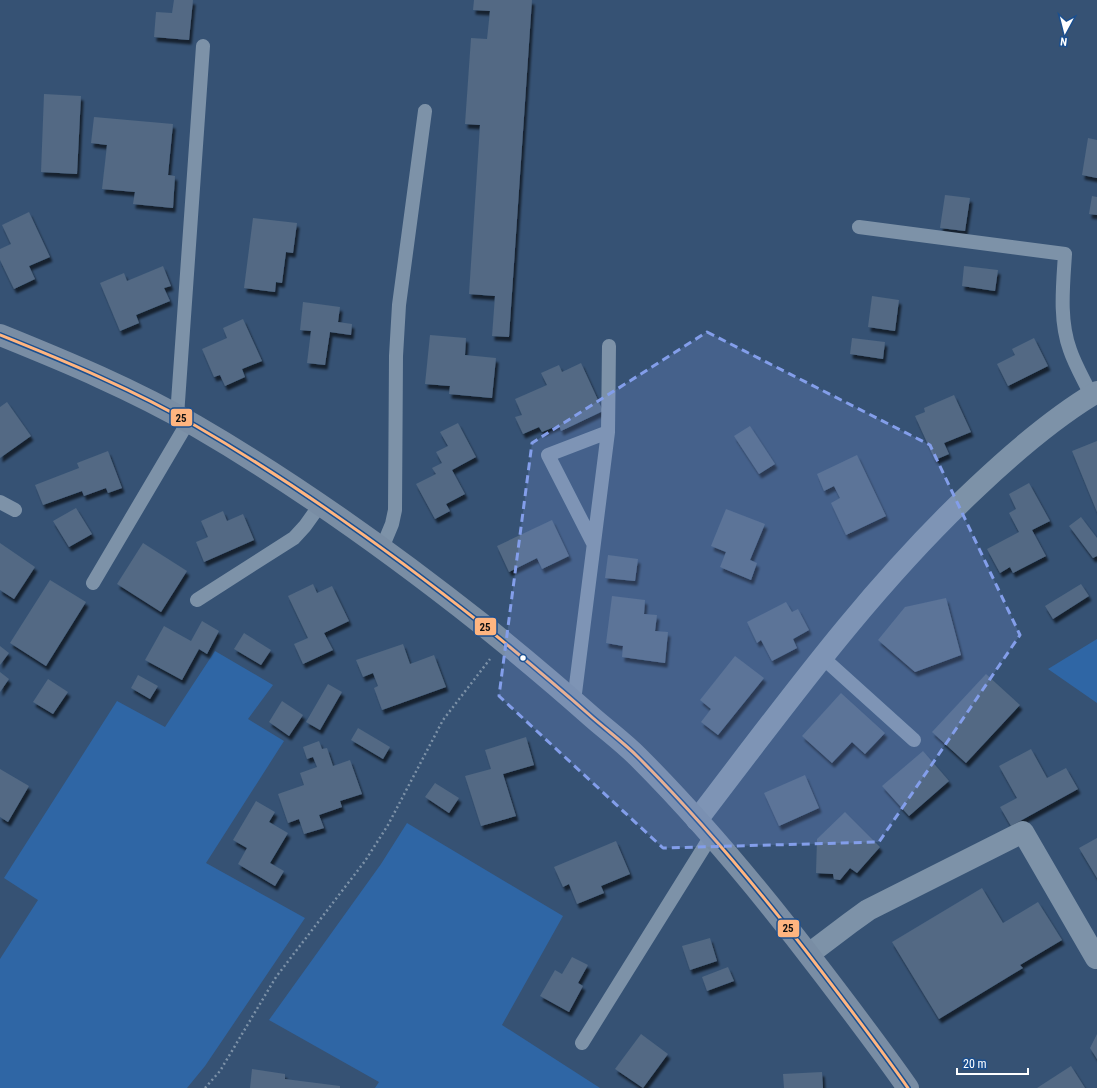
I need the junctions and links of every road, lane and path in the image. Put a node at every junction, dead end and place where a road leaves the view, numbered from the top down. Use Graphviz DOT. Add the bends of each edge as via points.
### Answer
graph roads {
  1 [pos="203,46"];
  2 [pos="425,111"];
  3 [pos="859,227"];
  4 [pos="0,335"];
  5 [pos="609,346"];
  6 [pos="1094,393"];
  7 [pos="183,419"];
  8 [pos="608,432"];
  9 [pos="0,502"];
  10 [pos="320,505"];
  11 [pos="15,510"];
  12 [pos="593,543"];
  13 [pos="382,548"];
  14 [pos="93,582"];
  15 [pos="197,600"];
  16 [pos="503,641"];
  17 [pos="822,657"];
  18 [pos="574,701"];
  19 [pos="914,740"];
  20 [pos="704,828"];
  21 [pos="809,954"];
  22 [pos="1096,958"];
  23 [pos="582,1043"];
  24 [pos="901,1085"];
  25 [pos="205,1088"];
  1 -- 7 [label="lane"];
  2 -- 13 [label="lane" via="399,305 396,356 395,510"];
  3 -- 6 [label="lane" via="1065,254 1062,304 1070,350"];
  4 -- 7 [label="street" via="119,386"];
  5 -- 8 [label="lane"];
  6 -- 17 [label="street" via="1024,445 958,505 892,574"];
  7 -- 10 [label="street"];
  7 -- 14 [label="lane"];
  8 -- 12 [label="lane"];
  8 -- 12 [label="lane" via="548,455"];
  9 -- 11 [label="lane"];
  10 -- 13 [label="street"];
  10 -- 15 [label="lane" via="294,538"];
  12 -- 18 [label="lane"];
  13 -- 16 [label="street"];
  16 -- 18 [label="street"];
  16 -- 25 [label="path" via="443,720 388,825 365,861 276,977 220,1071"];
  17 -- 19 [label="lane"];
  17 -- 20 [label="street"];
  18 -- 20 [label="street" via="635,755"];
  20 -- 21 [label="street"];
  20 -- 23 [label="lane"];
  21 -- 22 [label="street" via="868,910 1024,832"];
  21 -- 24 [label="street" via="856,1016"];
}
